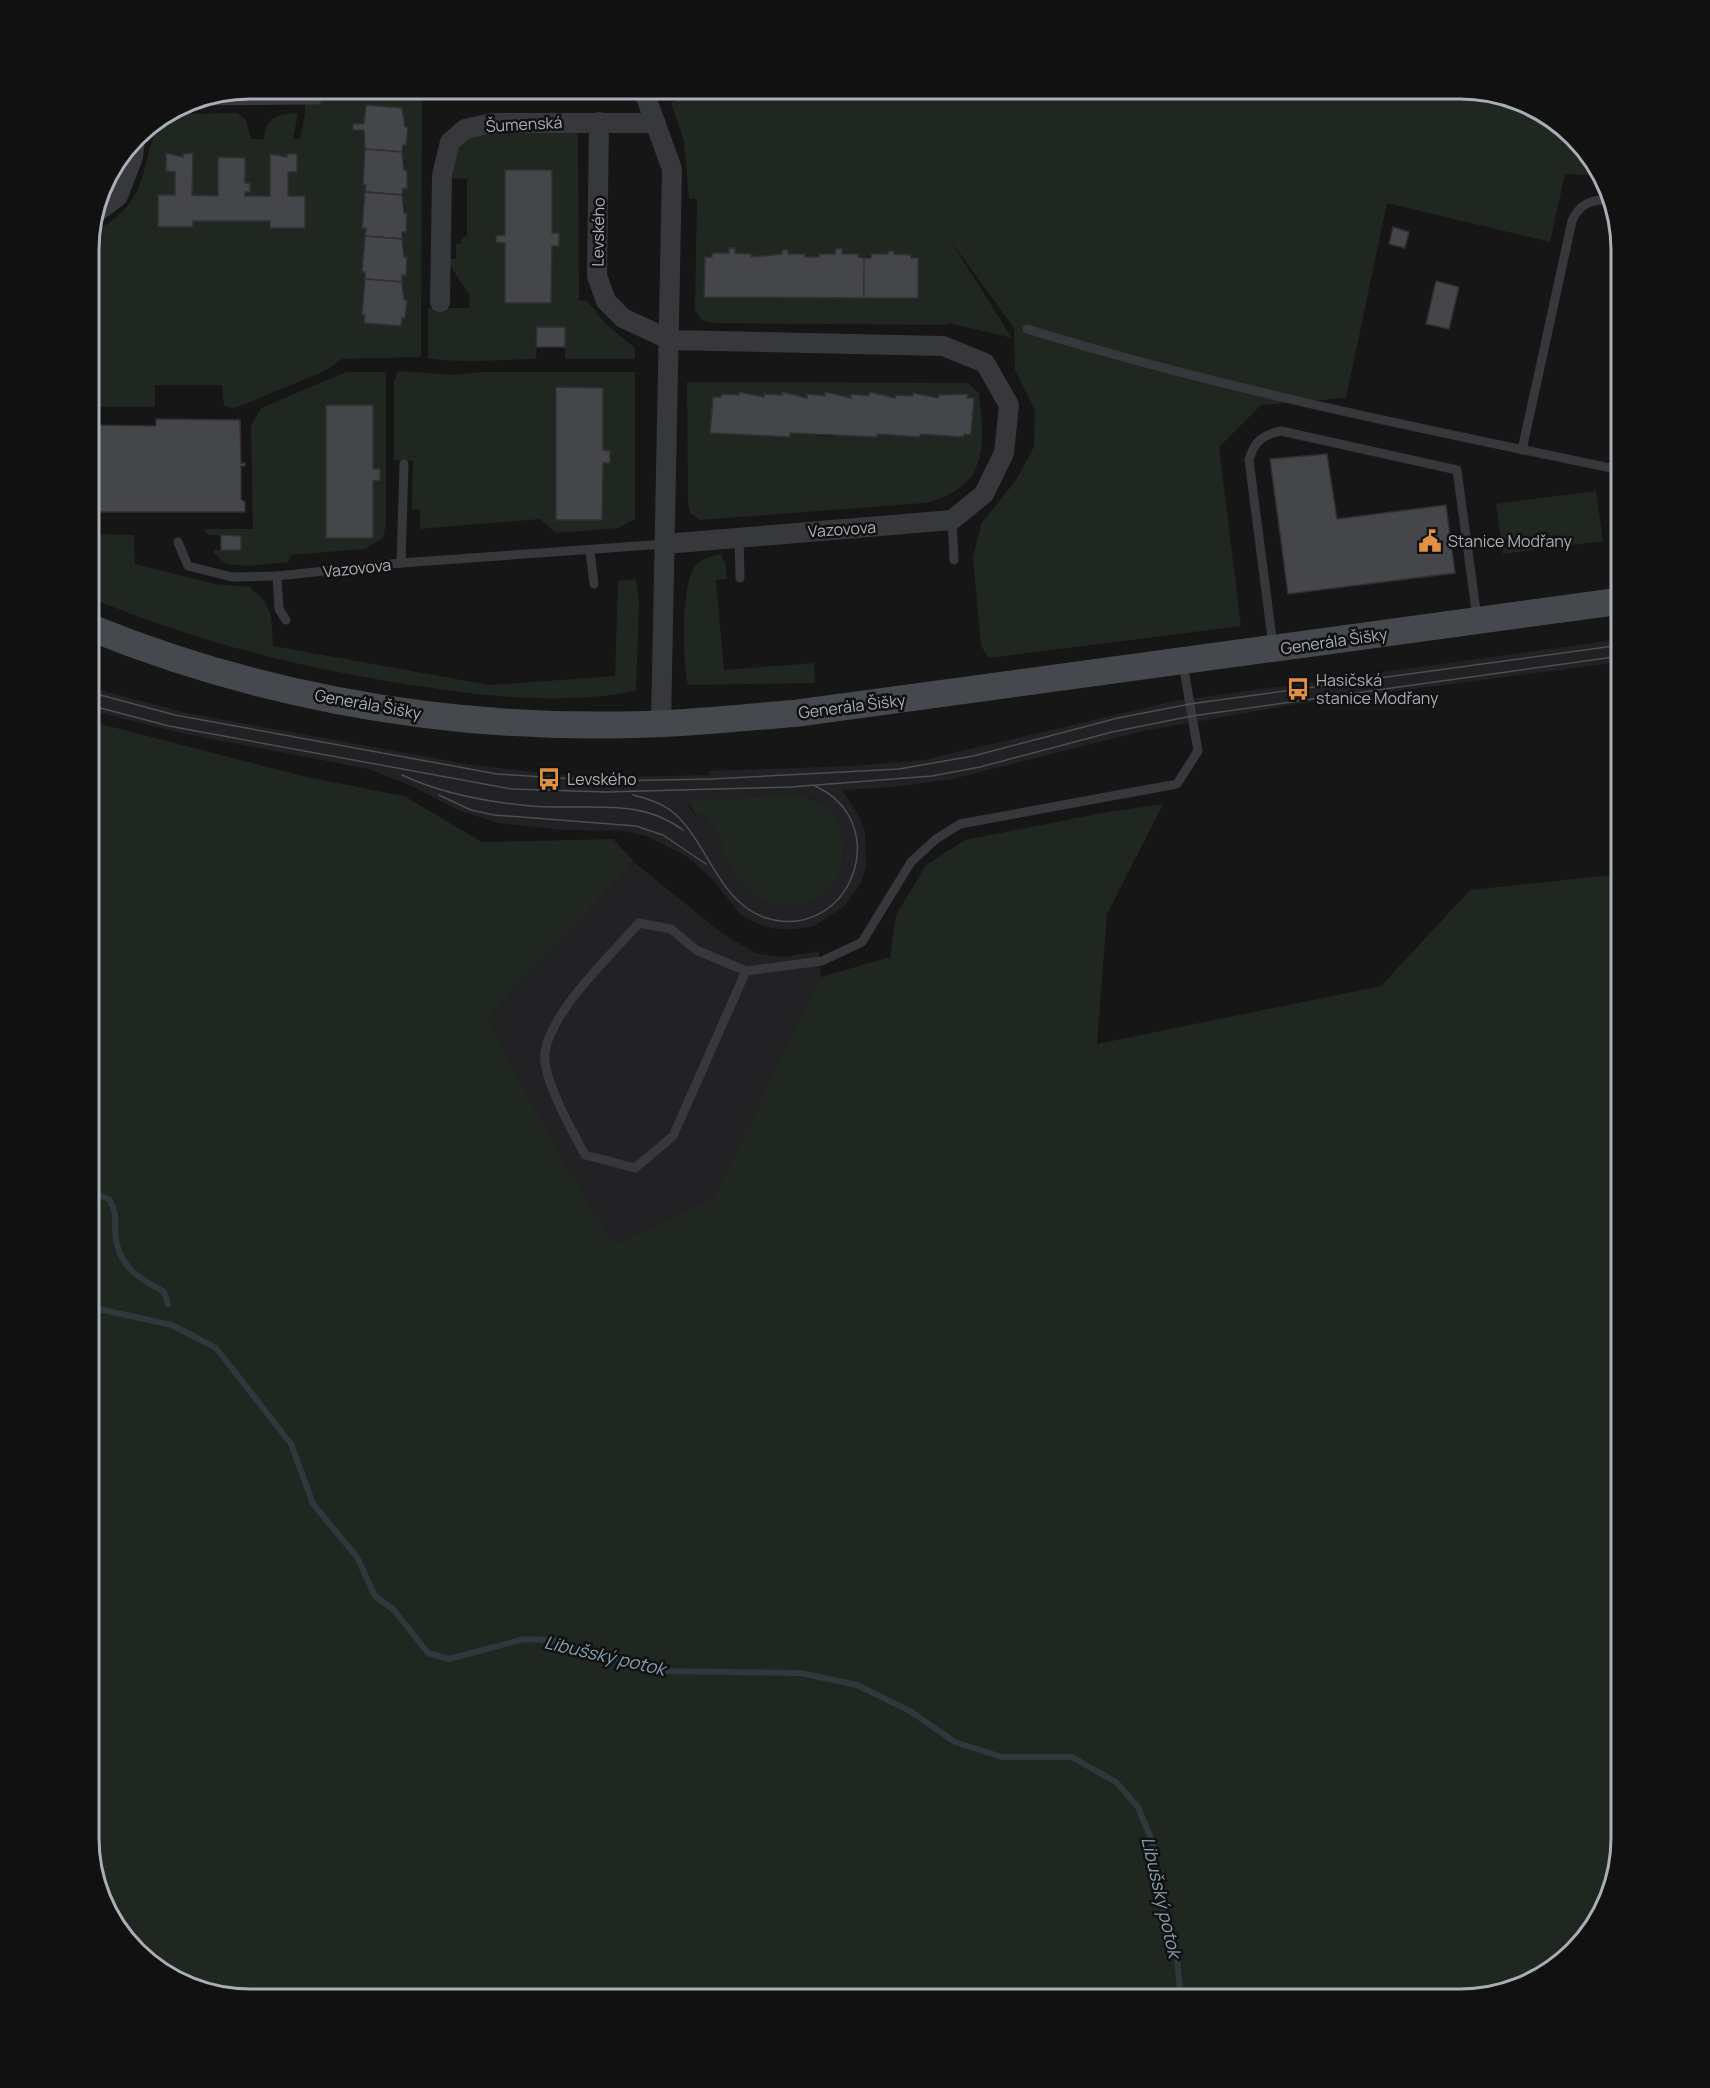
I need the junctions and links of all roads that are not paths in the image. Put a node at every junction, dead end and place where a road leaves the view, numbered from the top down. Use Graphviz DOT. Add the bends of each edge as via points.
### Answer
graph roads {
  1 [pos="647,99"];
  2 [pos="317,100"];
  3 [pos="229,101"];
  4 [pos="599,122"];
  5 [pos="656,123"];
  6 [pos="134,153"];
  7 [pos="1602,200"];
  8 [pos="106,205"];
  9 [pos="440,302"];
  10 [pos="1027,329"];
  11 [pos="670,340"];
  12 [pos="1522,450"];
  13 [pos="404,464"];
  14 [pos="1611,468"];
  15 [pos="952,520"];
  16 [pos="738,537"];
  17 [pos="178,542"];
  18 [pos="665,544"];
  19 [pos="590,551"];
  20 [pos="954,560"];
  21 [pos="401,563"];
  22 [pos="277,576"];
  23 [pos="740,578"];
  24 [pos="594,584"];
  25 [pos="1611,603"];
  26 [pos="286,620"];
  27 [pos="1477,621"];
  28 [pos="99,631"];
  29 [pos="1274,649"];
  30 [pos="1183,661"];
  31 [pos="661,724"];
  32 [pos="746,971"];
  1 -- 5 [label="street"];
  2 -- 3 [label="lane"];
  4 -- 5 [label="street, Šumenská"];
  4 -- 9 [label="street, Šumenská" via="492,123 465,129 450,142 442,175"];
  4 -- 11 [label="street, Levského" via="597,276 606,301 623,318"];
  5 -- 11 [label="street" via="672,169"];
  6 -- 8 [label="street" via="118,196"];
  7 -- 12 [label="lane" via="1584,204 1572,221"];
  10 -- 12 [label="lane" via="1332,410"];
  11 -- 15 [label="street" via="944,346 985,363 1009,405 1004,453 984,494"];
  11 -- 18 [label="street"];
  12 -- 14 [label="lane"];
  13 -- 21 [label="lane"];
  15 -- 16 [label="street, Vazovova"];
  15 -- 20 [label="lane"];
  16 -- 18 [label="street, Vazovova"];
  16 -- 23 [label="lane"];
  17 -- 22 [label="lane, Vazovova" via="188,566 232,577"];
  18 -- 19 [label="lane, Vazovova"];
  18 -- 31 [label="street"];
  19 -- 21 [label="lane, Vazovova"];
  19 -- 24 [label="lane"];
  21 -- 22 [label="lane, Vazovova"];
  22 -- 26 [label="lane" via="279,609"];
  25 -- 27 [label="main road, Generála Šišky"];
  27 -- 29 [label="main road, Generála Šišky"];
  27 -- 29 [label="lane" via="1457,470 1281,431 1265,435 1252,446 1249,460"];
  28 -- 31 [label="main road, Generála Šišky" via="243,678 379,707 513,723"];
  29 -- 30 [label="main road, Generála Šišky"];
  30 -- 31 [label="main road, Generála Šišky" via="798,713"];
  30 -- 32 [label="lane" via="1198,751 1177,784 960,824 936,839 912,862 862,942 822,961"];
  32 -- 32 [label="lane" via="696,950 671,928 639,923 560,1014 544,1054 555,1098 585,1155 635,1168 673,1136"];
}
